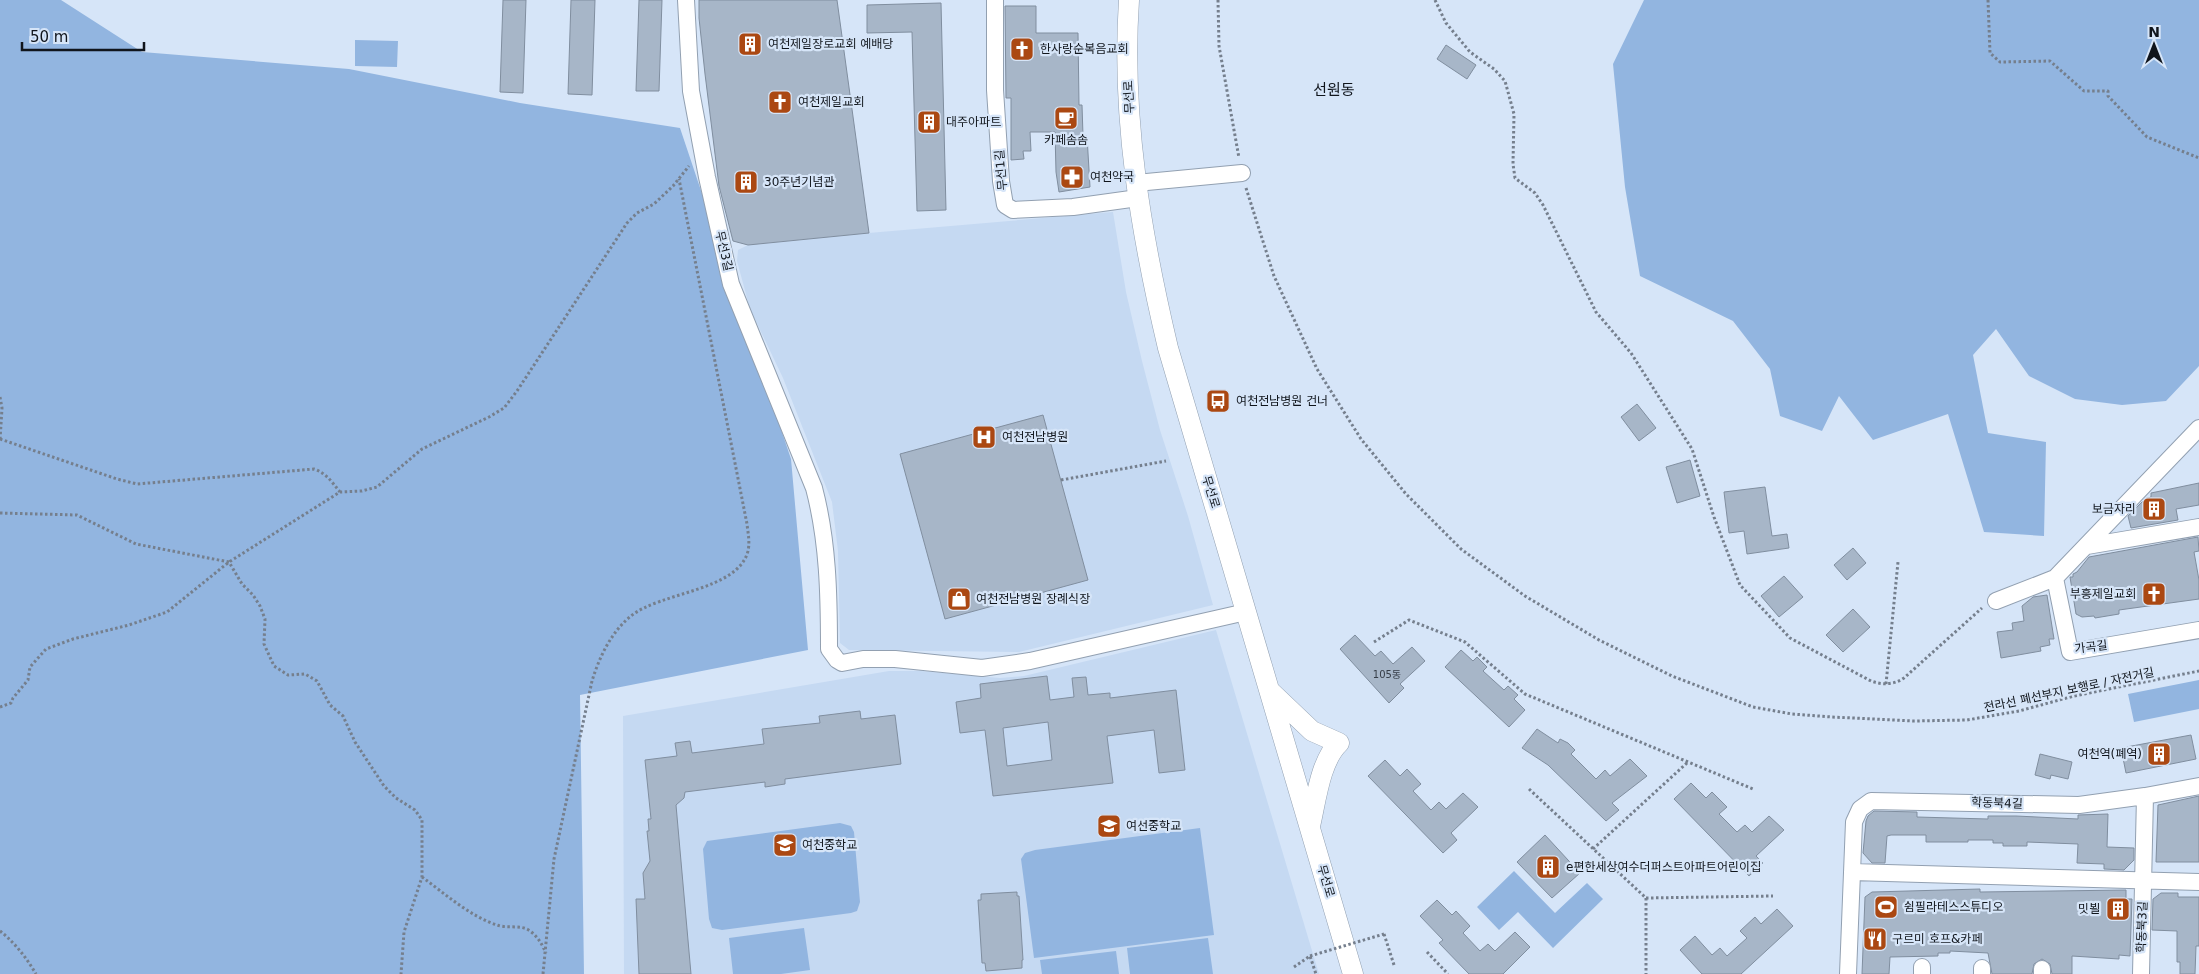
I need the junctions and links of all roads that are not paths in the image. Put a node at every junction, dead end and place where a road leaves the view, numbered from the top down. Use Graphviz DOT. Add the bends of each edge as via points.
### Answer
graph roads {
  1 [pos="686,0"];
  2 [pos="995,0"];
  3 [pos="1129,0"];
  4 [pos="1242,173"];
  5 [pos="1137,190"];
  6 [pos="2197,431"];
  7 [pos="2199,527"];
  8 [pos="2087,546"];
  9 [pos="2055,578"];
  10 [pos="1996,601"];
  11 [pos="1246,612"];
  12 [pos="2199,630"];
  13 [pos="1269,690"];
  14 [pos="2199,786"];
  15 [pos="2145,796"];
  16 [pos="1310,826"];
  17 [pos="1852,872"];
  18 [pos="2143,880"];
  19 [pos="2199,882"];
  20 [pos="1353,974"];
  21 [pos="1848,974"];
  22 [pos="2141,974"];
  1 -- 11 [label="street, 무선3길" via="691,91 731,284 814,488 826,549 829,649 837,660 842,663 895,658 982,668 1030,661"];
  2 -- 5 [label="street, 무선1길" via="995,90 1005,205 1013,210 1073,207"];
  3 -- 5 [label="street, 무선로" via="1127,77"];
  4 -- 5 [label="street"];
  5 -- 11 [label="street, 무선로" via="1150,272 1168,348"];
  6 -- 8 [label="street"];
  7 -- 8 [label="street"];
  8 -- 9 [label="street"];
  9 -- 10 [label="street"];
  9 -- 12 [label="street, 가곡길" via="2070,652"];
  11 -- 13 [label="street, 무선로"];
  13 -- 16 [label="street, 무선로"];
  13 -- 16 [label="street" via="1312,732 1339,743 1327,761"];
  14 -- 15 [label="street, 학동북4길"];
  15 -- 17 [label="street, 학동북4길" via="2080,805 1870,801 1855,818"];
  15 -- 18 [label="street, 학동북3길"];
  16 -- 20 [label="street, 무선로"];
  17 -- 18 [label="street"];
  17 -- 21 [label="street, 학동북4길"];
  18 -- 19 [label="street"];
  18 -- 22 [label="street, 학동북3길"];
}
